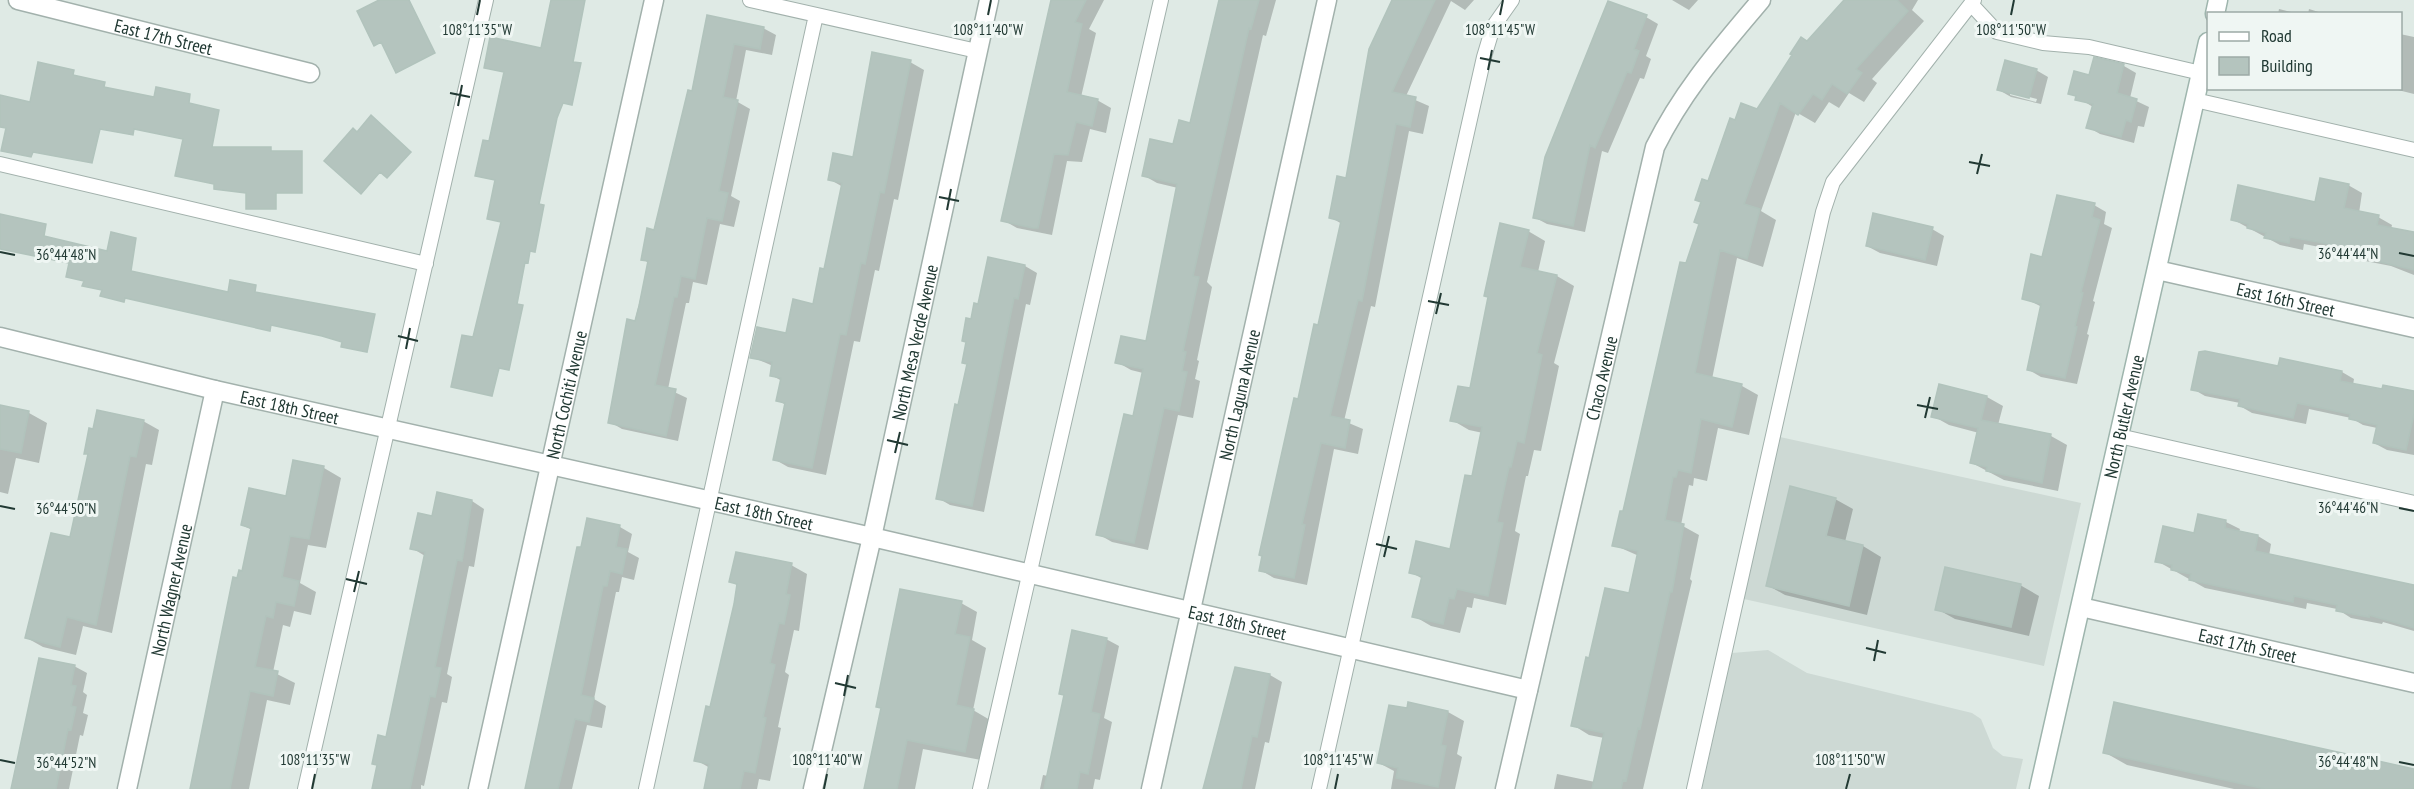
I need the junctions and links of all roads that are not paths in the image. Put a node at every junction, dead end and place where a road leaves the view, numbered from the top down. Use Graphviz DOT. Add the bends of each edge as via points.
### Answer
graph roads {
  1 [pos="18,0"];
  2 [pos="486,0"];
  3 [pos="654,0"];
  4 [pos="750,0"];
  5 [pos="988,0"];
  6 [pos="1161,0"];
  7 [pos="1327,0"];
  8 [pos="1512,0"];
  9 [pos="1761,0"];
  10 [pos="1973,2"];
  11 [pos="816,15"];
  12 [pos="2207,47"];
  13 [pos="977,51"];
  14 [pos="310,72"];
  15 [pos="2202,73"];
  16 [pos="2195,99"];
  17 [pos="2414,150"];
  18 [pos="0,164"];
  19 [pos="426,264"];
  20 [pos="2157,270"];
  21 [pos="2414,328"];
  22 [pos="0,337"];
  23 [pos="215,390"];
  24 [pos="388,429"];
  25 [pos="2119,436"];
  26 [pos="549,465"];
  27 [pos="711,501"];
  28 [pos="2414,503"];
  29 [pos="872,537"];
  30 [pos="1029,574"];
  31 [pos="2080,607"];
  32 [pos="1191,612"];
  33 [pos="1349,648"];
  34 [pos="2414,683"];
  35 [pos="1528,690"];
  36 [pos="127,789"];
  37 [pos="305,789"];
  38 [pos="478,789"];
  39 [pos="646,789"];
  40 [pos="813,789"];
  41 [pos="980,789"];
  42 [pos="1151,789"];
  43 [pos="1319,789"];
  44 [pos="1505,789"];
  45 [pos="1694,789"];
  46 [pos="2039,789"];
  1 -- 14 [label="street, East 17th Street"];
  2 -- 19 [label="lane"];
  3 -- 26 [label="street, North Cochiti Avenue"];
  4 -- 11 [label="lane"];
  5 -- 13 [label="street, North Mesa Verde Avenue"];
  6 -- 30 [label="lane"];
  7 -- 32 [label="street, North Laguna Avenue"];
  8 -- 33 [label="lane" via="1493,27 1484,57"];
  9 -- 35 [label="street, Chaco Avenue" via="1675,107 1655,147"];
  10 -- 15 [label="lane" via="1997,32 2043,43 2089,47"];
  10 -- 45 [label="lane" via="1833,182"];
  11 -- 13 [label="lane"];
  11 -- 27 [label="lane"];
  12 -- 15 [label="street, North Butler Avenue"];
  13 -- 29 [label="street, North Mesa Verde Avenue"];
  15 -- 16 [label="street, North Butler Avenue"];
  16 -- 17 [label="lane"];
  16 -- 20 [label="street, North Butler Avenue"];
  18 -- 19 [label="lane"];
  19 -- 24 [label="lane"];
  20 -- 21 [label="street, East 16th Street"];
  20 -- 25 [label="street, North Butler Avenue"];
  22 -- 23 [label="street, East 18th Street"];
  23 -- 24 [label="street, East 18th Street"];
  23 -- 36 [label="street, North Wagner Avenue"];
  24 -- 26 [label="street, East 18th Street"];
  24 -- 37 [label="lane"];
  25 -- 28 [label="lane"];
  25 -- 31 [label="street, North Butler Avenue"];
  26 -- 27 [label="street, East 18th Street"];
  26 -- 38 [label="street, North Cochiti Avenue"];
  27 -- 29 [label="street, East 18th Street"];
  27 -- 39 [label="lane"];
  29 -- 30 [label="street, East 18th Street"];
  29 -- 40 [label="street, North Mesa Verde Avenue"];
  30 -- 32 [label="street, East 18th Street"];
  30 -- 41 [label="lane"];
  31 -- 34 [label="street, East 17th Street"];
  31 -- 46 [label="street, North Butler Avenue"];
  32 -- 33 [label="street, East 18th Street"];
  32 -- 42 [label="street, North Laguna Avenue"];
  33 -- 35 [label="street, East 18th Street"];
  33 -- 43 [label="lane"];
  35 -- 44 [label="street, Chaco Avenue"];
}
